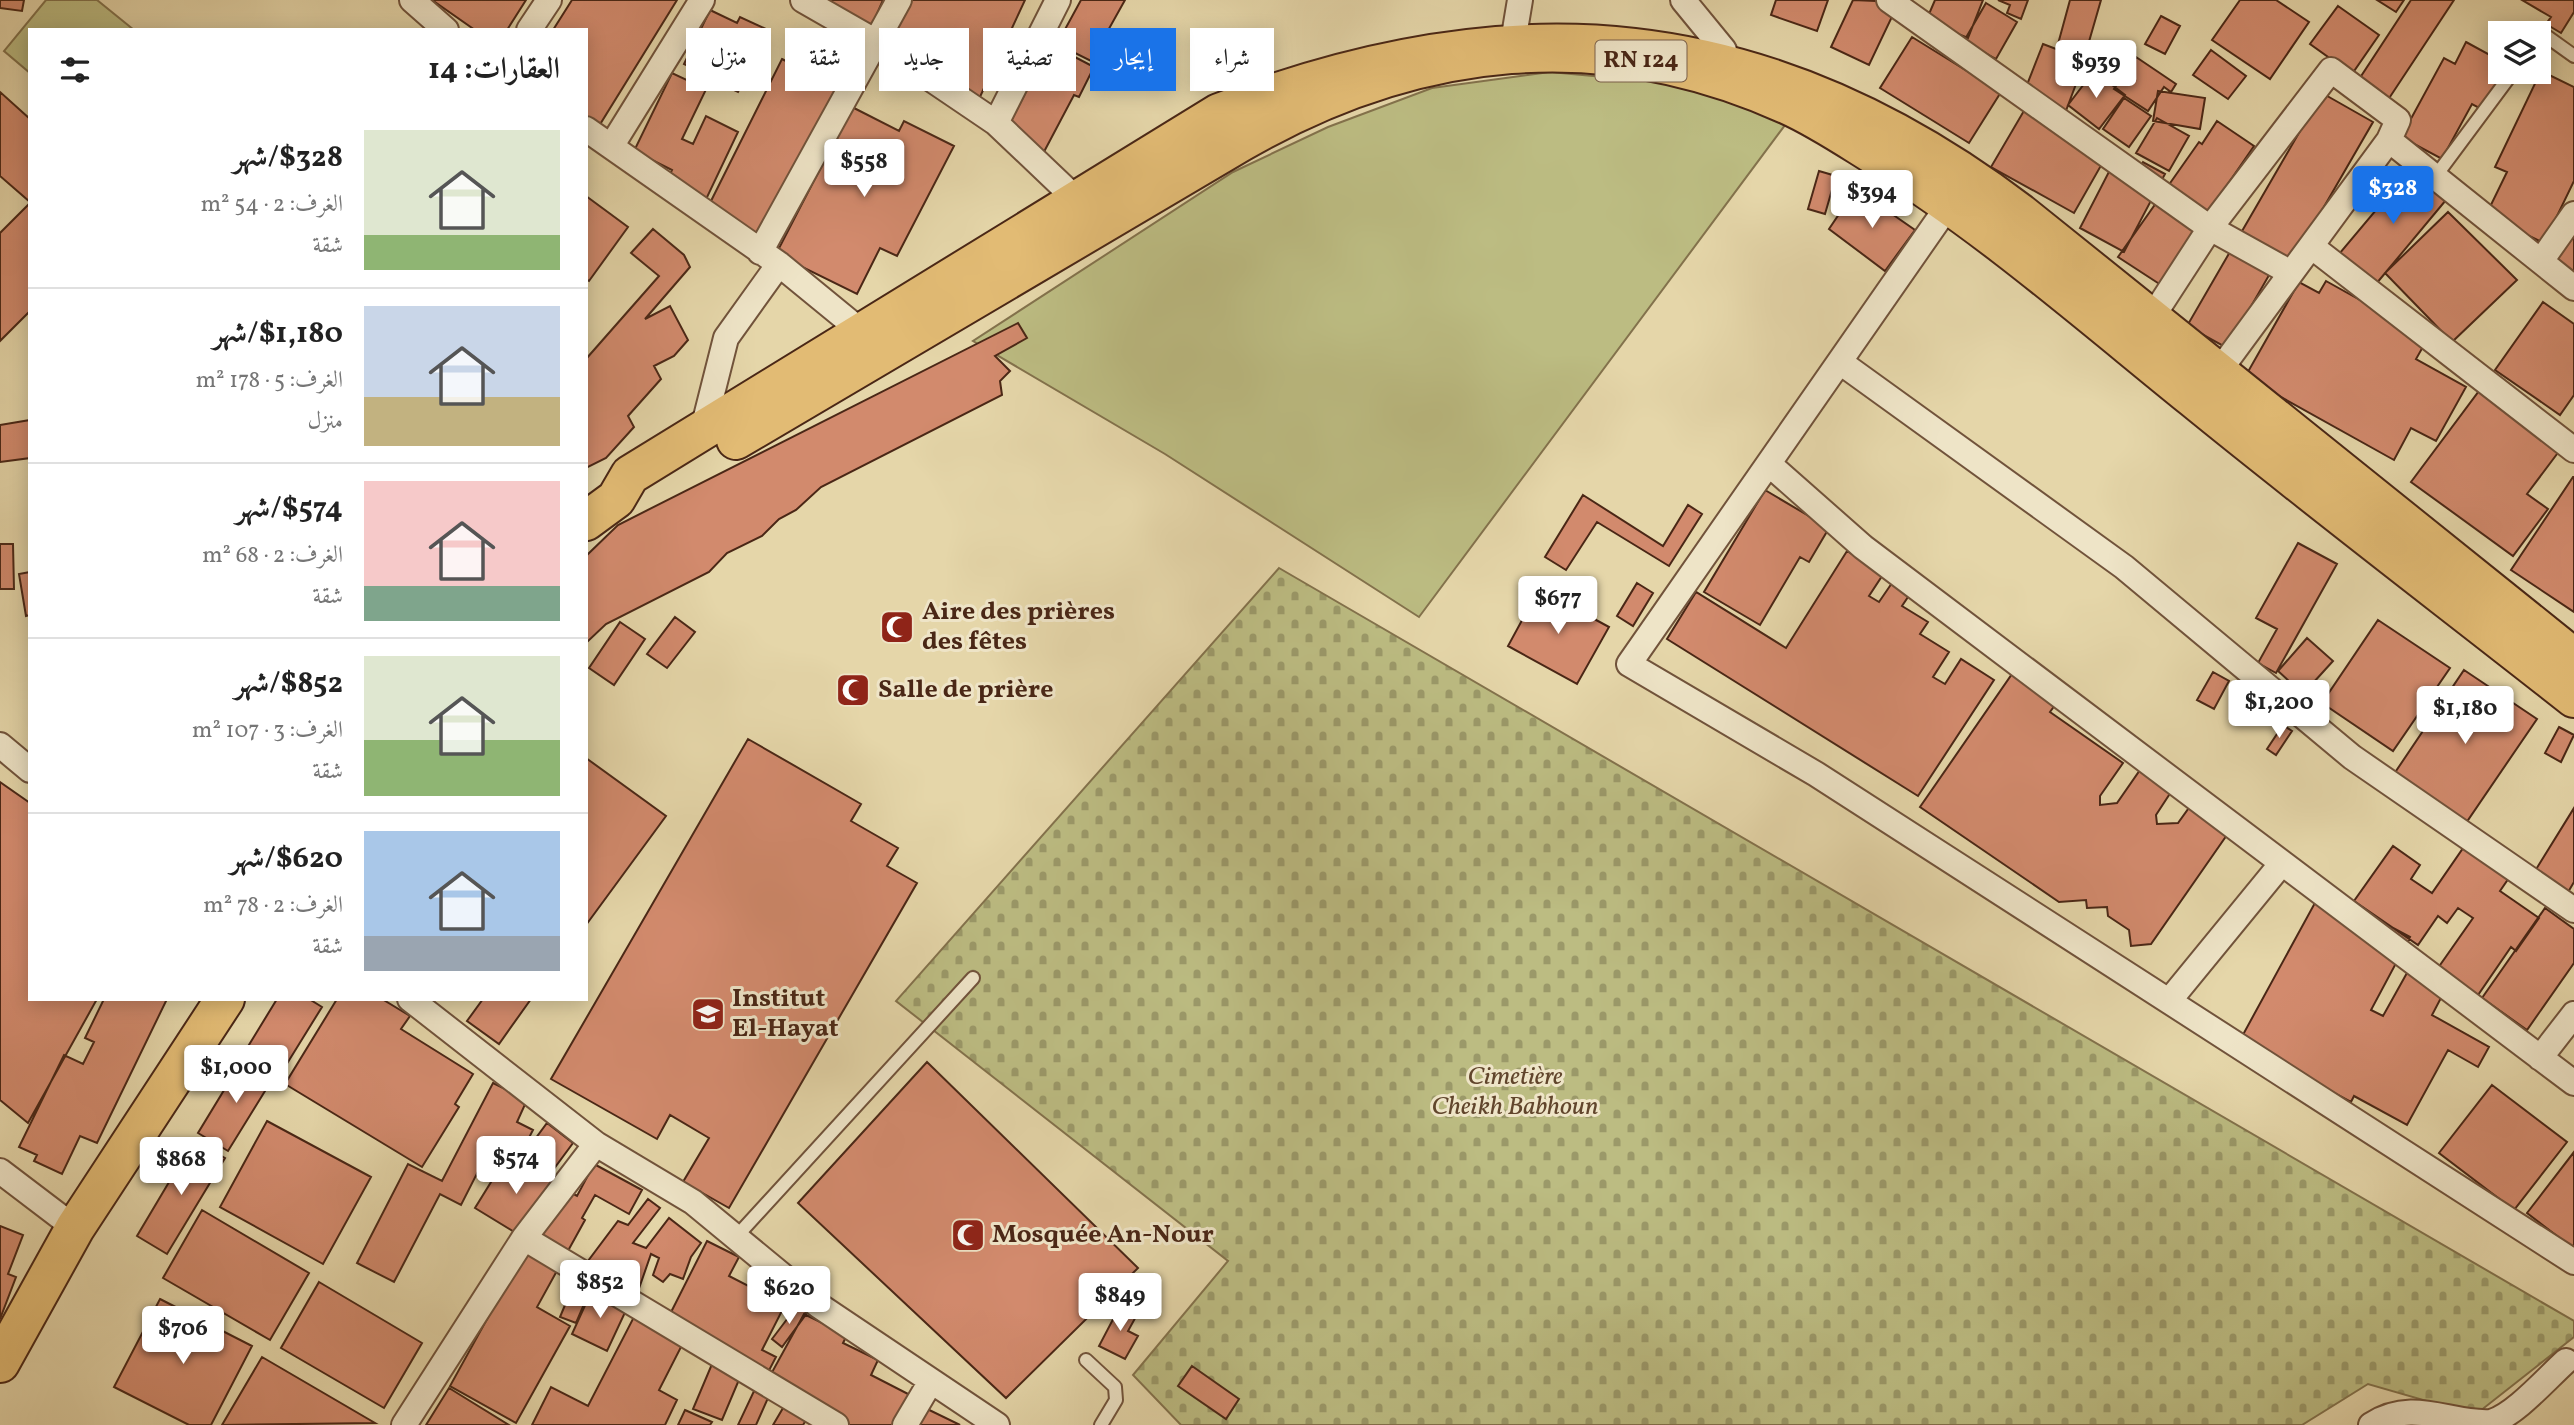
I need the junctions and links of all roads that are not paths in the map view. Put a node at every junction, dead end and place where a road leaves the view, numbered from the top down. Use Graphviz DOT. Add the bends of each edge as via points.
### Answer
graph roads {
  1 [pos="412,0"];
  2 [pos="549,0"];
  3 [pos="702,0"];
  4 [pos="803,0"];
  5 [pos="899,0"];
  6 [pos="1058,0"];
  7 [pos="1683,0"];
  8 [pos="1889,0"];
  9 [pos="1515,26"];
  10 [pos="444,28"];
  11 [pos="530,28"];
  12 [pos="2551,39"];
  13 [pos="878,43"];
  14 [pos="1724,50"];
  15 [pos="2574,56"];
  16 [pos="2504,84"];
  17 [pos="996,124"];
  18 [pos="588,130"];
  19 [pos="2389,140"];
  20 [pos="612,145"];
  21 [pos="2435,177"];
  22 [pos="1960,189"];
  23 [pos="1078,201"];
  24 [pos="2574,214"];
  25 [pos="1111,220"];
  26 [pos="2210,228"];
  27 [pos="2311,246"];
  28 [pos="770,258"];
  29 [pos="2541,261"];
  30 [pos="2291,274"];
  31 [pos="2574,288"];
  32 [pos="2151,319"];
  33 [pos="862,332"];
  34 [pos="1840,362"];
  35 [pos="2207,387"];
  36 [pos="703,429"];
  37 [pos="2574,450"];
  38 [pos="1769,464"];
  39 [pos="601,510"];
  40 [pos="2574,658"];
  41 [pos="2574,698"];
  42 [pos="0,745"];
  43 [pos="28,768"];
  44 [pos="2282,863"];
  45 [pos="2574,910"];
  46 [pos="973,978"];
  47 [pos="2169,1000"];
  48 [pos="224,1001"];
  49 [pos="413,1001"];
  50 [pos="2574,1014"];
  51 [pos="2540,1058"];
  52 [pos="2574,1083"];
  53 [pos="596,1144"];
  54 [pos="0,1171"];
  55 [pos="75,1228"];
  56 [pos="736,1237"];
  57 [pos="524,1238"];
  58 [pos="2574,1262"];
  59 [pos="1086,1360"];
  60 [pos="2566,1361"];
  61 [pos="0,1363"];
  62 [pos="931,1381"];
  63 [pos="2494,1424"];
  64 [pos="404,1425"];
  65 [pos="836,1425"];
  66 [pos="905,1425"];
  67 [pos="997,1425"];
  68 [pos="1101,1425"];
  69 [pos="2371,1425"];
  1 -- 10 [label="street"];
  2 -- 11 [label="street"];
  3 -- 20 [label="street"];
  4 -- 13 [label="street"];
  5 -- 13 [label="street"];
  6 -- 17 [label="street"];
  7 -- 14 [label="street"];
  8 -- 26 [label="street"];
  9 -- 14 [label="main road, RN 124" via="1550,22 1638,30"];
  9 -- 22 [label="main road, RN 124" via="1616,57 1712,76 1790,106"];
  9 -- 23 [label="main road, RN 124" via="1406,38 1309,68 1219,113"];
  9 -- 25 [label="main road, RN 124" via="1412,69 1324,98"];
  12 -- 15 [label="lane"];
  13 -- 17 [label="street"];
  13 -- 28 [label="street"];
  14 -- 22 [label="main road, RN 124" via="1765,63 1843,99"];
  16 -- 21 [label="lane"];
  17 -- 23 [label="street"];
  18 -- 20 [label="street"];
  19 -- 21 [label="street"];
  19 -- 26 [label="street" via="2398,120 2331,70"];
  19 -- 27 [label="street"];
  20 -- 28 [label="street"];
  21 -- 29 [label="street"];
  22 -- 32 [label="main road, RN 124"];
  22 -- 34 [label="street"];
  22 -- 35 [label="main road, RN 124" via="1997,238"];
  23 -- 25 [label="street"];
  23 -- 33 [label="main road, RN 124"];
  24 -- 29 [label="street"];
  25 -- 39 [label="main road, RN 124" via="644,493"];
  26 -- 30 [label="street"];
  26 -- 32 [label="street"];
  27 -- 30 [label="street"];
  27 -- 37 [label="street"];
  28 -- 33 [label="street"];
  28 -- 36 [label="street" via="726,338"];
  29 -- 31 [label="street"];
  30 -- 35 [label="street"];
  32 -- 35 [label="main road, RN 124"];
  33 -- 36 [label="main road, RN 124"];
  34 -- 38 [label="street"];
  34 -- 45 [label="street" via="2124,567 2352,757"];
  35 -- 40 [label="main road, RN 124"];
  35 -- 41 [label="main road, RN 124"];
  36 -- 39 [label="main road, RN 124" via="630,475"];
  38 -- 44 [label="street" via="1863,547"];
  38 -- 47 [label="street" via="1629,664 1816,774"];
  42 -- 43 [label="street"];
  44 -- 47 [label="street"];
  44 -- 51 [label="street"];
  46 -- 56 [label="lane"];
  47 -- 58 [label="street"];
  48 -- 55 [label="main road"];
  49 -- 53 [label="street"];
  50 -- 51 [label="street"];
  51 -- 52 [label="street"];
  53 -- 56 [label="street" via="693,1202"];
  53 -- 57 [label="street"];
  54 -- 55 [label="street"];
  55 -- 61 [label="main road"];
  56 -- 62 [label="street" via="818,1305"];
  57 -- 64 [label="street"];
  57 -- 65 [label="street"];
  59 -- 68 [label="lane" via="1115,1387 1116,1400"];
  60 -- 63 [label="street"];
  62 -- 66 [label="street"];
  62 -- 67 [label="street"];
  63 -- 69 [label="street" via="2413,1413"];
}
